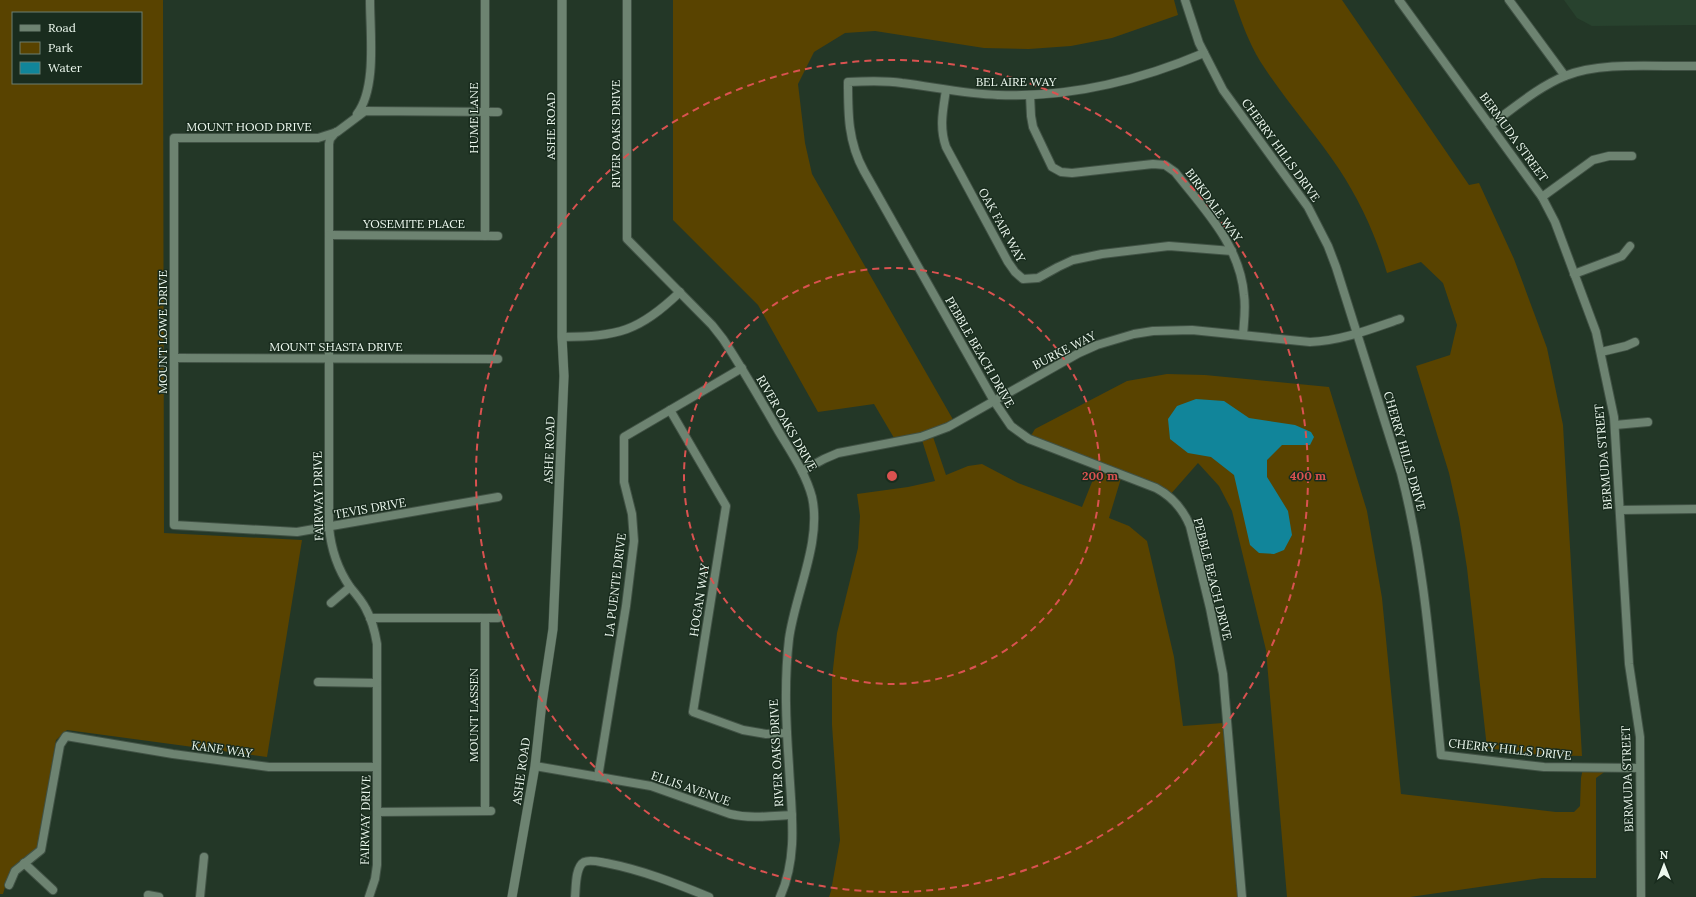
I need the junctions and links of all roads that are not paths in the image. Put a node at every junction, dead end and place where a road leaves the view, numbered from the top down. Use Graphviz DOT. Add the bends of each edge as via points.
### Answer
graph roads {
  1 [pos="370,0"];
  2 [pos="485,0"];
  3 [pos="562,0"];
  4 [pos="628,0"];
  5 [pos="1186,0"];
  6 [pos="1399,0"];
  7 [pos="1509,0"];
  8 [pos="1204,53"];
  9 [pos="1696,66"];
  10 [pos="1565,76"];
  11 [pos="848,82"];
  12 [pos="946,90"];
  13 [pos="1030,95"];
  14 [pos="485,112"];
  15 [pos="498,112"];
  16 [pos="355,117"];
  17 [pos="1490,125"];
  18 [pos="337,132"];
  19 [pos="174,138"];
  20 [pos="1632,156"];
  21 [pos="1542,197"];
  22 [pos="329,235"];
  23 [pos="485,236"];
  24 [pos="498,236"];
  25 [pos="1630,246"];
  26 [pos="1232,251"];
  27 [pos="1574,274"];
  28 [pos="680,292"];
  29 [pos="1400,320"];
  30 [pos="1357,333"];
  31 [pos="1243,335"];
  32 [pos="562,337"];
  33 [pos="1635,342"];
  34 [pos="1601,352"];
  35 [pos="174,358"];
  36 [pos="329,358"];
  37 [pos="498,359"];
  38 [pos="742,368"];
  39 [pos="994,401"];
  40 [pos="670,410"];
  41 [pos="1648,422"];
  42 [pos="1615,425"];
  43 [pos="802,471"];
  44 [pos="498,497"];
  45 [pos="1620,510"];
  46 [pos="1696,510"];
  47 [pos="174,525"];
  48 [pos="329,527"];
  49 [pos="350,587"];
  50 [pos="331,603"];
  51 [pos="370,618"];
  52 [pos="485,618"];
  53 [pos="498,618"];
  54 [pos="318,682"];
  55 [pos="377,683"];
  56 [pos="787,733"];
  57 [pos="536,766"];
  58 [pos="377,767"];
  59 [pos="1640,768"];
  60 [pos="598,777"];
  61 [pos="377,812"];
  62 [pos="792,815"];
  63 [pos="204,857"];
  64 [pos="24,863"];
  65 [pos="9,885"];
  66 [pos="52,890"];
  67 [pos="148,895"];
  68 [pos="159,897"];
  69 [pos="200,897"];
  70 [pos="369,897"];
  71 [pos="512,897"];
  72 [pos="575,897"];
  73 [pos="709,897"];
  74 [pos="780,897"];
  75 [pos="1242,897"];
  76 [pos="1641,897"];
  1 -- 16 [label="street" via="370,80 366,101"];
  2 -- 14 [label="street, HUME LANE"];
  3 -- 32 [label="street, ASHE ROAD"];
  4 -- 28 [label="street, RIVER OAKS DRIVE" via="627,239"];
  5 -- 8 [label="street, CHERRY HILLS DRIVE"];
  6 -- 17 [label="street, BERMUDA STREET"];
  7 -- 10 [label="street"];
  8 -- 13 [label="street, BEL AIRE WAY" via="1154,73 1118,83 1089,90"];
  8 -- 30 [label="street, CHERRY HILLS DRIVE" via="1223,90 1296,188 1319,226 1336,267"];
  9 -- 10 [label="street" via="1605,67"];
  10 -- 17 [label="street" via="1541,88"];
  11 -- 12 [label="street, BEL AIRE WAY" via="901,82"];
  11 -- 39 [label="street, PEBBLE BEACH DRIVE" via="850,136 860,164"];
  12 -- 13 [label="street, BEL AIRE WAY"];
  12 -- 26 [label="street, OAK FAIR WAY" via="941,119 946,148 1008,262 1023,279 1038,278 1073,260 1102,254 1169,246"];
  13 -- 26 [label="street, BIRKDALE WAY" via="1033,127 1052,167 1061,172 1072,173 1153,164 1166,165 1175,172 1222,233"];
  14 -- 15 [label="street, MOUNT HOOD DRIVE"];
  14 -- 16 [label="street, MOUNT HOOD DRIVE" via="365,111"];
  14 -- 23 [label="street, HUME LANE"];
  16 -- 18 [label="street, MOUNT HOOD DRIVE"];
  17 -- 21 [label="street, BERMUDA STREET"];
  18 -- 19 [label="street, MOUNT HOOD DRIVE" via="308,139"];
  18 -- 22 [label="street, FAIRWAY DRIVE" via="329,144"];
  19 -- 35 [label="street, MOUNT LOWE DRIVE"];
  20 -- 21 [label="street" via="1609,156 1593,160"];
  21 -- 27 [label="street, BERMUDA STREET" via="1555,222"];
  22 -- 23 [label="street, YOSEMITE PLACE"];
  22 -- 36 [label="street, FAIRWAY DRIVE"];
  23 -- 24 [label="street, YOSEMITE PLACE"];
  25 -- 27 [label="street" via="1622,256"];
  26 -- 31 [label="street, BIRKDALE WAY" via="1244,295"];
  27 -- 34 [label="street, BERMUDA STREET"];
  28 -- 32 [label="street" via="651,317 626,330 598,336"];
  28 -- 38 [label="street, RIVER OAKS DRIVE" via="723,338"];
  29 -- 30 [label="street, BURKE WAY"];
  30 -- 31 [label="street, BURKE WAY" via="1310,342"];
  30 -- 59 [label="street, CHERRY HILLS DRIVE" via="1401,473 1416,538 1441,755 1544,767"];
  31 -- 39 [label="street, BURKE WAY" via="1173,329 1115,338 1079,353"];
  32 -- 57 [label="street, ASHE ROAD" via="564,376 553,629"];
  33 -- 34 [label="street"];
  34 -- 42 [label="street, BERMUDA STREET"];
  35 -- 36 [label="street, MOUNT SHASTA DRIVE"];
  35 -- 47 [label="street, MOUNT LOWE DRIVE"];
  36 -- 37 [label="street, MOUNT SHASTA DRIVE"];
  36 -- 48 [label="street, FAIRWAY DRIVE"];
  38 -- 40 [label="street, LA PUENTE DRIVE"];
  38 -- 43 [label="street, RIVER OAKS DRIVE"];
  39 -- 43 [label="street, BURKE WAY" via="932,434 838,453"];
  39 -- 75 [label="street, PEBBLE BEACH DRIVE" via="1004,419 1019,434 1156,488 1174,500 1186,517 1210,608 1223,674"];
  40 -- 56 [label="street, HOGAN WAY" via="726,506 693,712 754,733"];
  40 -- 60 [label="street, LA PUENTE DRIVE" via="624,437 624,482 632,514 634,541"];
  41 -- 42 [label="street"];
  42 -- 45 [label="street, BERMUDA STREET"];
  43 -- 56 [label="street, RIVER OAKS DRIVE" via="812,496 814,524 790,637 785,691"];
  44 -- 48 [label="street, TEVIS DRIVE"];
  45 -- 46 [label="street"];
  45 -- 59 [label="street, BERMUDA STREET" via="1629,664 1640,738"];
  47 -- 48 [label="street, TEVIS DRIVE" via="297,532"];
  48 -- 49 [label="street, FAIRWAY DRIVE" via="336,562"];
  49 -- 50 [label="street"];
  49 -- 51 [label="street, FAIRWAY DRIVE" via="360,598"];
  51 -- 52 [label="street"];
  51 -- 55 [label="street, FAIRWAY DRIVE" via="377,644"];
  52 -- 53 [label="street"];
  52 -- 61 [label="street, MOUNT LASSEN" via="488,811"];
  54 -- 55 [label="street"];
  55 -- 58 [label="street, FAIRWAY DRIVE"];
  56 -- 62 [label="street, RIVER OAKS DRIVE"];
  57 -- 60 [label="street, ELLIS AVENUE"];
  57 -- 71 [label="street, ASHE ROAD"];
  58 -- 61 [label="street, FAIRWAY DRIVE"];
  58 -- 64 [label="street, KANE WAY" via="269,767 66,736 60,745 41,850"];
  59 -- 76 [label="street, BERMUDA STREET"];
  60 -- 62 [label="street, ELLIS AVENUE" via="651,786 741,816"];
  61 -- 70 [label="street, FAIRWAY DRIVE" via="377,866"];
  62 -- 74 [label="street, RIVER OAKS DRIVE" via="792,857"];
  63 -- 69 [label="street"];
  64 -- 65 [label="street" via="15,870"];
  64 -- 66 [label="street"];
  67 -- 68 [label="street"];
  72 -- 73 [label="street" via="578,871 585,862 592,860 644,872"];
}
